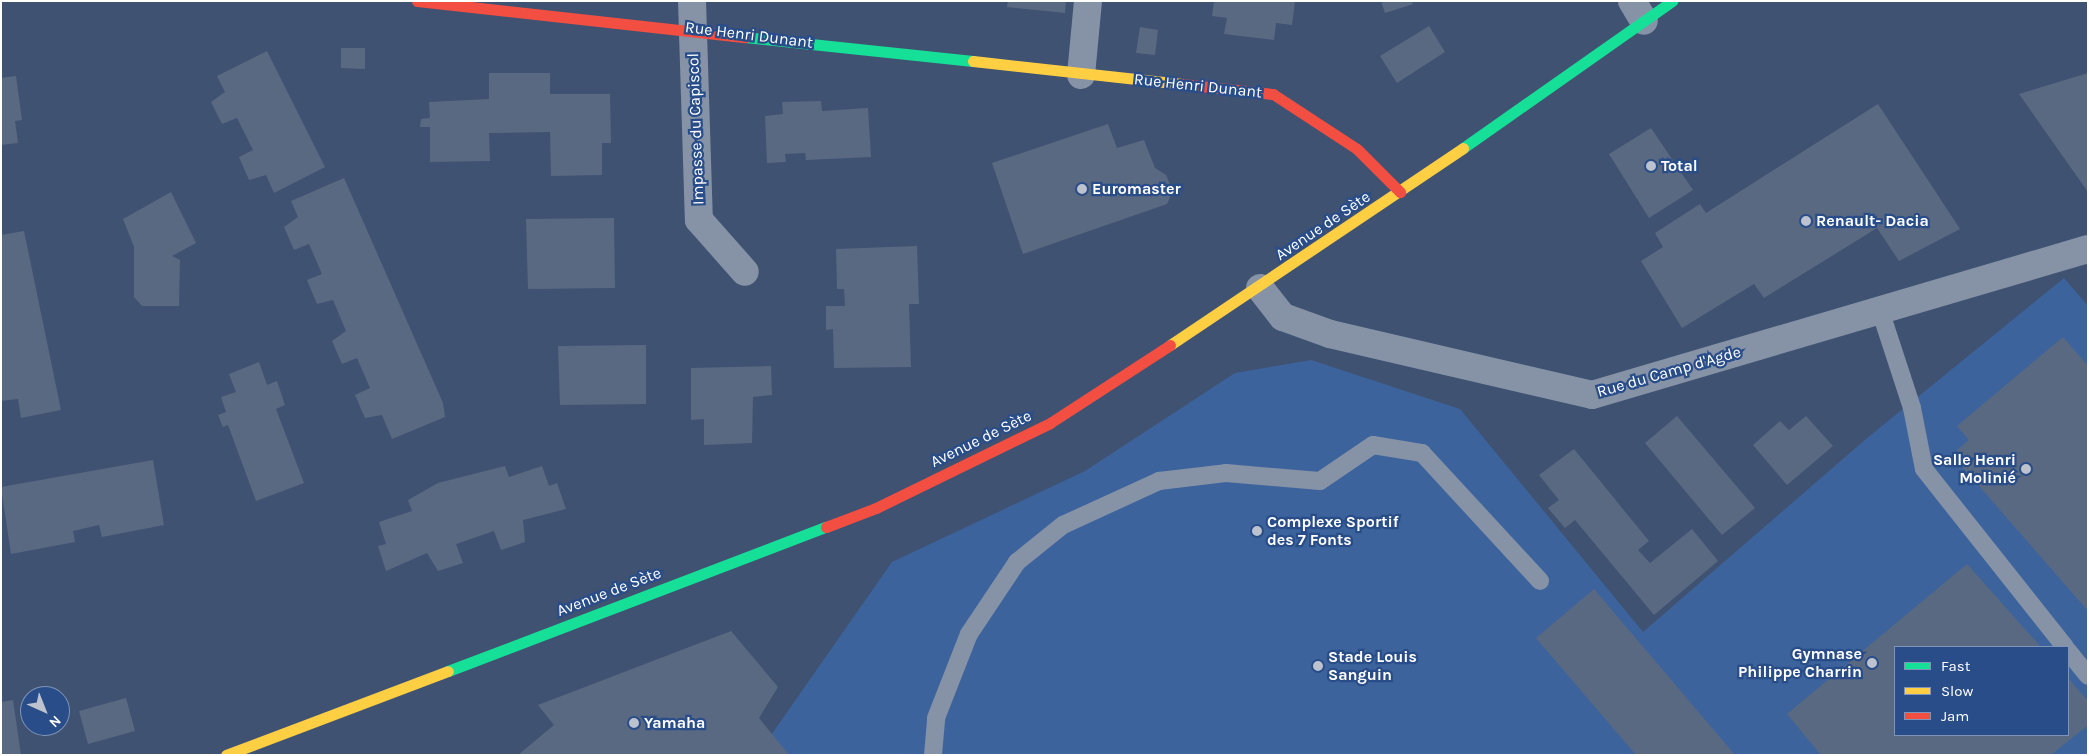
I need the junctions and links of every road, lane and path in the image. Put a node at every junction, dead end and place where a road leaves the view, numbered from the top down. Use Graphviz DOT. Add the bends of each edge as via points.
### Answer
graph roads {
  1 [pos="417,1"];
  2 [pos="692,1"];
  3 [pos="1088,1"];
  4 [pos="1672,1"];
  5 [pos="1638,11"];
  6 [pos="693,28"];
  7 [pos="1081,75"];
  8 [pos="1400,192"];
  9 [pos="2088,249"];
  10 [pos="745,272"];
  11 [pos="1260,288"];
  12 [pos="1880,310"];
  13 [pos="1540,581"];
  14 [pos="2064,646"];
  15 [pos="2069,652"];
  16 [pos="2088,676"];
  17 [pos="226,755"];
  18 [pos="933,755"];
  1 -- 6 [label="main road, Rue Henri Dunant"];
  2 -- 6 [label="street, Impasse du Capiscol"];
  3 -- 7 [label="street"];
  4 -- 5 [label="main road, Avenue de Sète"];
  5 -- 8 [label="main road, Avenue de Sète"];
  6 -- 7 [label="main road, Rue Henri Dunant"];
  6 -- 10 [label="street, Impasse du Capiscol" via="699,220"];
  7 -- 8 [label="main road, Rue Henri Dunant" via="1273,94 1357,149"];
  8 -- 11 [label="main road, Avenue de Sète"];
  9 -- 12 [label="street, Rue du Camp d'Agde"];
  11 -- 12 [label="street, Rue du Camp d'Agde" via="1282,317 1330,334 1592,395"];
  11 -- 17 [label="main road, Avenue de Sète" via="1050,423 876,508"];
  12 -- 14 [label="lane" via="1912,408 1924,469"];
  13 -- 18 [label="lane" via="1422,453 1372,445 1320,481 1226,473 1159,481 1063,526 1017,562 970,634 936,718"];
  15 -- 16 [label="lane"];
}
